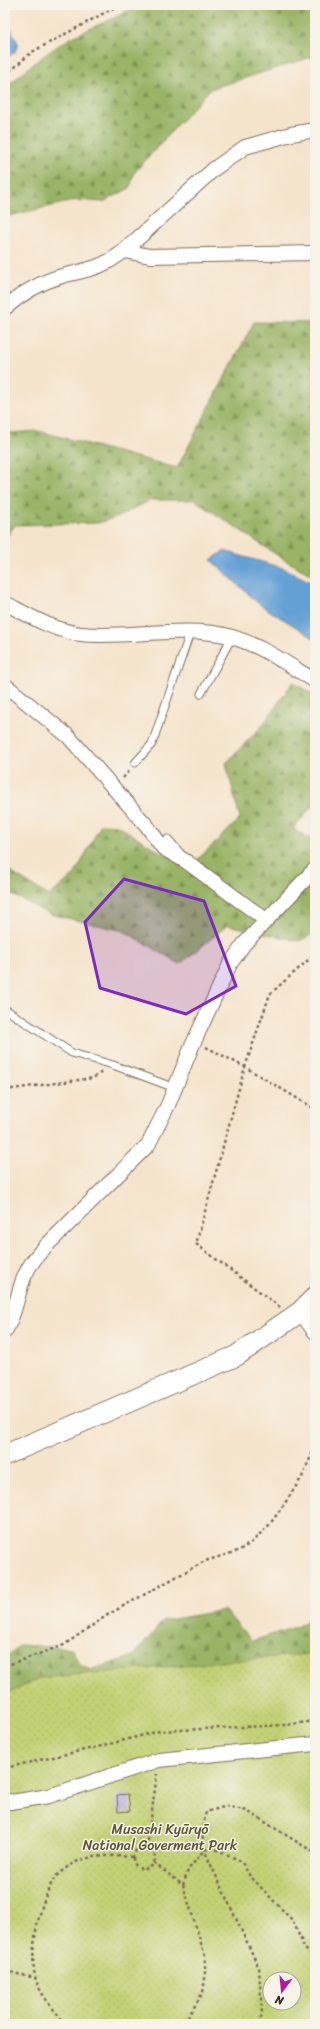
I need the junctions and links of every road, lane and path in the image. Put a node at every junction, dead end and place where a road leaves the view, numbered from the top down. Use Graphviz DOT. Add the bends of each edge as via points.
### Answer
graph roads {
  1 [pos="119,5"];
  2 [pos="5,75"];
  3 [pos="315,130"];
  4 [pos="124,251"];
  5 [pos="315,253"];
  6 [pos="5,308"];
  7 [pos="5,603"];
  8 [pos="190,633"];
  9 [pos="232,637"];
  10 [pos="315,681"];
  11 [pos="5,685"];
  12 [pos="201,694"];
  13 [pos="135,763"];
  14 [pos="113,786"];
  15 [pos="168,839"];
  16 [pos="187,862"];
  17 [pos="315,868"];
  18 [pos="266,920"];
  19 [pos="315,954"];
  20 [pos="5,1009"];
  21 [pos="192,1046"];
  22 [pos="113,1065"];
  23 [pos="245,1067"];
  24 [pos="175,1088"];
  25 [pos="5,1090"];
  26 [pos="315,1109"];
  27 [pos="315,1297"];
  28 [pos="297,1315"];
  29 [pos="5,1331"];
  30 [pos="315,1332"];
  31 [pos="315,1447"];
  32 [pos="5,1455"];
  33 [pos="5,1666"];
  34 [pos="315,1721"];
  35 [pos="315,1744"];
  36 [pos="159,1760"];
  37 [pos="5,1768"];
  38 [pos="5,1800"];
  39 [pos="147,1847"];
  40 [pos="204,1850"];
  41 [pos="315,1853"];
  42 [pos="133,1857"];
  43 [pos="154,1863"];
  44 [pos="183,1885"];
  45 [pos="315,1957"];
  46 [pos="5,1971"];
  47 [pos="35,1978"];
  48 [pos="66,2024"];
  49 [pos="184,2024"];
  50 [pos="260,2024"];
  1 -- 2 [label="path" via="32,52"];
  3 -- 4 [label="street" via="245,147 214,169"];
  4 -- 5 [label="street" via="150,256"];
  4 -- 6 [label="street" via="109,263 50,280"];
  7 -- 8 [label="street" via="49,624 79,634"];
  8 -- 9 [label="street"];
  8 -- 13 [label="lane" via="152,744"];
  9 -- 10 [label="street" via="262,650"];
  9 -- 12 [label="lane"];
  11 -- 14 [label="street" via="68,736"];
  13 -- 14 [label="path" via="127,775"];
  14 -- 16 [label="street" via="163,848"];
  15 -- 16 [label="lane"];
  16 -- 18 [label="street"];
  17 -- 18 [label="street"];
  18 -- 21 [label="street" via="230,964"];
  19 -- 23 [label="path" via="270,994"];
  20 -- 22 [label="lane" via="72,1053"];
  21 -- 23 [label="path" via="205,1047"];
  21 -- 24 [label="street"];
  22 -- 24 [label="lane"];
  22 -- 25 [label="path" via="93,1078"];
  23 -- 26 [label="path"];
  23 -- 28 [label="path" via="196,1244"];
  24 -- 29 [label="street" via="148,1145 30,1265"];
  27 -- 28 [label="street"];
  28 -- 30 [label="street"];
  28 -- 32 [label="street" via="236,1356"];
  31 -- 33 [label="path" via="302,1477 274,1518 251,1543 238,1551 205,1561 109,1614 64,1645"];
  34 -- 37 [label="path" via="277,1726 159,1731"];
  35 -- 36 [label="street"];
  36 -- 38 [label="street" via="49,1796 11,1802"];
  36 -- 39 [label="path"];
  39 -- 42 [label="path" via="137,1849"];
  39 -- 43 [label="path" via="154,1853"];
  40 -- 41 [label="path" via="202,1831 206,1812 227,1806 247,1811"];
  40 -- 44 [label="path" via="188,1870"];
  40 -- 45 [label="path" via="213,1848 242,1861 250,1876 293,1921 305,1949"];
  40 -- 50 [label="path" via="258,1968 262,2014"];
  42 -- 43 [label="path" via="134,1862 141,1868"];
  42 -- 47 [label="path" via="108,1855 76,1862 55,1877 38,1919 33,1964"];
  43 -- 44 [label="path"];
  44 -- 49 [label="path" via="205,1956 206,1979 203,1992"];
  46 -- 47 [label="path"];
  47 -- 48 [label="path" via="53,2010"];
}
